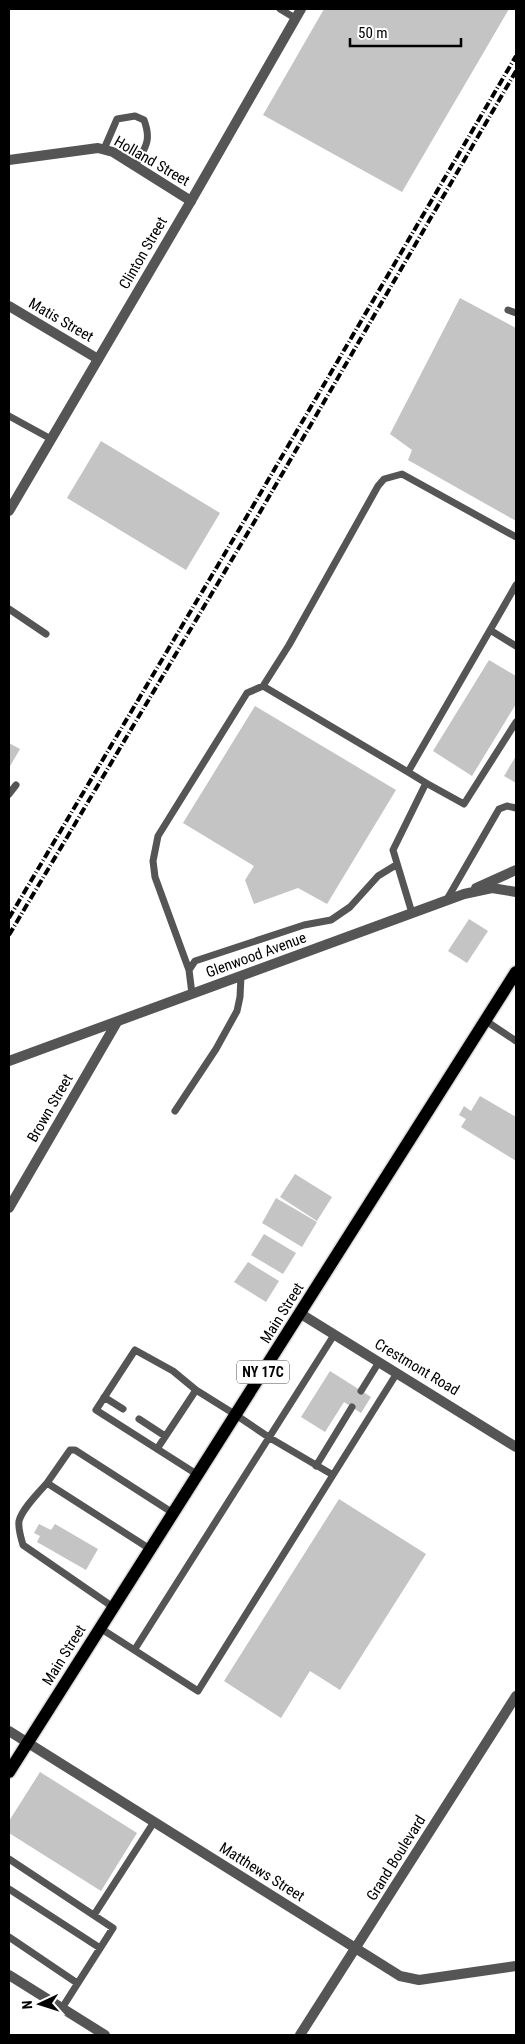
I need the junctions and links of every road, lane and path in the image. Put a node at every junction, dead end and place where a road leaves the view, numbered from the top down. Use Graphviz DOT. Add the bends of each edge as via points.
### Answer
graph roads {
  1 [pos="280,9"];
  2 [pos="298,13"];
  3 [pos="104,149"];
  4 [pos="9,160"];
  5 [pos="135,166"];
  6 [pos="192,201"];
  7 [pos="9,306"];
  8 [pos="508,310"];
  9 [pos="516,313"];
  10 [pos="98,359"];
  11 [pos="9,416"];
  12 [pos="51,439"];
  13 [pos="9,511"];
  14 [pos="516,537"];
  15 [pos="516,585"];
  16 [pos="9,609"];
  17 [pos="490,630"];
  18 [pos="46,634"];
  19 [pos="516,646"];
  20 [pos="263,686"];
  21 [pos="516,722"];
  22 [pos="408,772"];
  23 [pos="426,783"];
  24 [pos="16,785"];
  25 [pos="9,794"];
  26 [pos="516,808"];
  27 [pos="396,865"];
  28 [pos="516,870"];
  29 [pos="516,892"];
  30 [pos="464,894"];
  31 [pos="445,901"];
  32 [pos="412,913"];
  33 [pos="189,970"];
  34 [pos="516,972"];
  35 [pos="241,976"];
  36 [pos="192,994"];
  37 [pos="486,1021"];
  38 [pos="117,1022"];
  39 [pos="515,1038"];
  40 [pos="9,1061"];
  41 [pos="175,1111"];
  42 [pos="9,1208"];
  43 [pos="301,1314"];
  44 [pos="334,1335"];
  45 [pos="379,1362"];
  46 [pos="397,1372"];
  47 [pos="196,1390"];
  48 [pos="361,1391"];
  49 [pos="104,1397"];
  50 [pos="352,1407"];
  51 [pos="123,1409"];
  52 [pos="236,1415"];
  53 [pos="139,1419"];
  54 [pos="166,1436"];
  55 [pos="270,1438"];
  56 [pos="516,1447"];
  57 [pos="157,1449"];
  58 [pos="316,1466"];
  59 [pos="198,1475"];
  60 [pos="333,1475"];
  61 [pos="47,1483"];
  62 [pos="173,1513"];
  63 [pos="150,1549"];
  64 [pos="113,1607"];
  65 [pos="100,1628"];
  66 [pos="134,1649"];
  67 [pos="516,1696"];
  68 [pos="9,1731"];
  69 [pos="28,1742"];
  70 [pos="9,1772"];
  71 [pos="154,1822"];
  72 [pos="9,1859"];
  73 [pos="9,1889"];
  74 [pos="94,1915"];
  75 [pos="9,1937"];
  76 [pos="100,1948"];
  77 [pos="356,1948"];
  78 [pos="516,1966"];
  79 [pos="9,1975"];
  80 [pos="77,1984"];
  81 [pos="62,2008"];
  82 [pos="105,2035"];
  83 [pos="300,2035"];
  1 -- 2 [label="lane"];
  2 -- 6 [label="street, Clinton Street"];
  3 -- 4 [label="street, Holland Street"];
  3 -- 5 [label="street, Holland Street"];
  3 -- 5 [label="lane" via="118,119 135,116 144,120 149,140"];
  5 -- 6 [label="street, Holland Street"];
  6 -- 10 [label="street, Clinton Street"];
  7 -- 10 [label="street, Matis Street"];
  8 -- 9 [label="lane"];
  10 -- 12 [label="street, Clinton Street"];
  11 -- 12 [label="lane"];
  12 -- 13 [label="street, Clinton Street"];
  14 -- 20 [label="lane" via="402,474 384,479"];
  15 -- 17 [label="lane"];
  16 -- 18 [label="lane"];
  17 -- 19 [label="lane"];
  17 -- 22 [label="lane"];
  20 -- 22 [label="lane"];
  20 -- 33 [label="lane" via="247,693 158,836 153,861 155,877"];
  21 -- 23 [label="lane" via="464,804"];
  22 -- 23 [label="lane"];
  23 -- 27 [label="lane" via="393,850"];
  24 -- 25 [label="lane"];
  26 -- 31 [label="lane" via="507,806 499,809"];
  27 -- 32 [label="lane"];
  27 -- 33 [label="lane" via="378,876 350,907 331,920 304,925 208,956 195,961"];
  28 -- 30 [label="street"];
  29 -- 30 [label="street, Glenwood Avenue" via="492,888"];
  30 -- 31 [label="street, Glenwood Avenue"];
  31 -- 32 [label="street, Glenwood Avenue"];
  32 -- 35 [label="street, Glenwood Avenue"];
  33 -- 36 [label="lane"];
  34 -- 37 [label="main road, Main Street / NY 17C"];
  35 -- 36 [label="street, Glenwood Avenue"];
  35 -- 41 [label="lane" via="237,1011"];
  36 -- 38 [label="street, Glenwood Avenue"];
  37 -- 39 [label="lane"];
  37 -- 43 [label="main road, Main Street / NY 17C"];
  38 -- 40 [label="street, Glenwood Avenue"];
  38 -- 42 [label="street, Brown Street"];
  43 -- 44 [label="street, Crestmont Road"];
  43 -- 52 [label="main road, Main Street / NY 17C"];
  44 -- 45 [label="street, Crestmont Road"];
  44 -- 55 [label="lane"];
  45 -- 46 [label="street, Crestmont Road"];
  45 -- 48 [label="lane"];
  46 -- 56 [label="street, Crestmont Road"];
  46 -- 60 [label="lane"];
  47 -- 49 [label="lane" via="174,1370 135,1350"];
  47 -- 52 [label="lane"];
  47 -- 54 [label="lane"];
  49 -- 51 [label="lane"];
  49 -- 57 [label="lane" via="96,1410"];
  50 -- 58 [label="lane"];
  52 -- 55 [label="lane"];
  52 -- 59 [label="main road, Main Street / NY 17C"];
  53 -- 54 [label="lane"];
  54 -- 57 [label="lane"];
  55 -- 58 [label="lane"];
  55 -- 66 [label="lane"];
  57 -- 59 [label="lane"];
  58 -- 60 [label="lane"];
  59 -- 62 [label="main road, Main Street / NY 17C"];
  60 -- 66 [label="lane" via="198,1691"];
  61 -- 62 [label="lane" via="70,1450 75,1450"];
  61 -- 63 [label="lane"];
  61 -- 64 [label="lane" via="19,1521 23,1545"];
  62 -- 63 [label="main road, Main Street / NY 17C"];
  63 -- 64 [label="main road, Main Street / NY 17C"];
  64 -- 65 [label="main road, Main Street / NY 17C"];
  65 -- 66 [label="lane"];
  65 -- 69 [label="main road, Main Street / NY 17C"];
  67 -- 77 [label="street, Grand Boulevard"];
  68 -- 69 [label="street, Matthews Street"];
  69 -- 70 [label="main road, Main Street / NY 17C"];
  69 -- 71 [label="street, Matthews Street"];
  71 -- 74 [label="lane"];
  71 -- 77 [label="street, Matthews Street"];
  72 -- 74 [label="lane"];
  73 -- 76 [label="lane"];
  74 -- 76 [label="lane" via="113,1928"];
  75 -- 80 [label="lane"];
  76 -- 80 [label="lane"];
  77 -- 78 [label="street, Matthews Street" via="409,1979"];
  77 -- 83 [label="street, Grand Boulevard"];
  79 -- 81 [label="street"];
  80 -- 81 [label="lane"];
  81 -- 82 [label="street"];
}
